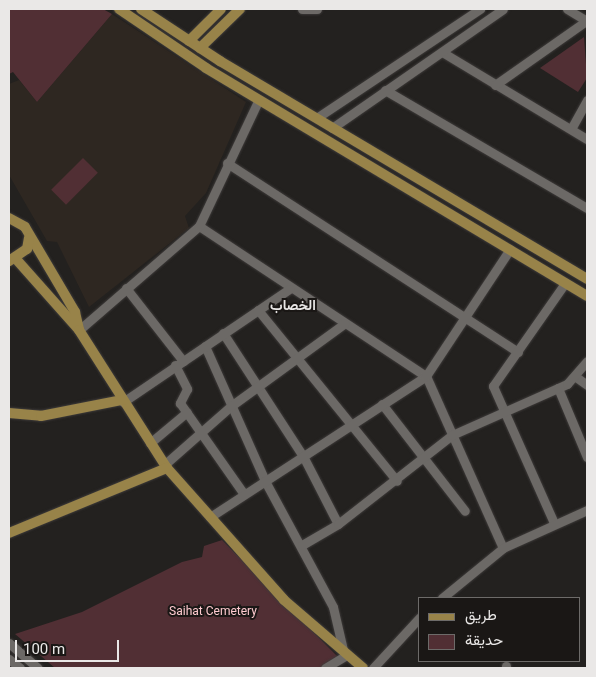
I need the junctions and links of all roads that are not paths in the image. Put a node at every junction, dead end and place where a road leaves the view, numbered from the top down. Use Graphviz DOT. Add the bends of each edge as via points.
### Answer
graph roads {
  1 [pos="120,9"];
  2 [pos="141,9"];
  3 [pos="221,9"];
  4 [pos="240,9"];
  5 [pos="302,9"];
  6 [pos="316,9"];
  7 [pos="480,9"];
  8 [pos="503,9"];
  9 [pos="566,9"];
  10 [pos="587,21"];
  11 [pos="189,41"];
  12 [pos="200,48"];
  13 [pos="442,52"];
  14 [pos="495,85"];
  15 [pos="385,90"];
  16 [pos="258,99"];
  17 [pos="587,100"];
  18 [pos="318,118"];
  19 [pos="332,128"];
  20 [pos="571,129"];
  21 [pos="587,139"];
  22 [pos="227,164"];
  23 [pos="9,207"];
  24 [pos="587,208"];
  25 [pos="12,218"];
  26 [pos="199,226"];
  27 [pos="29,238"];
  28 [pos="510,249"];
  29 [pos="12,260"];
  30 [pos="587,279"];
  31 [pos="565,283"];
  32 [pos="126,288"];
  33 [pos="289,289"];
  34 [pos="587,296"];
  35 [pos="258,310"];
  36 [pos="465,318"];
  37 [pos="344,324"];
  38 [pos="79,330"];
  39 [pos="223,333"];
  40 [pos="205,346"];
  41 [pos="518,352"];
  42 [pos="296,358"];
  43 [pos="587,361"];
  44 [pos="179,363"];
  45 [pos="426,376"];
  46 [pos="576,378"];
  47 [pos="587,385"];
  48 [pos="258,386"];
  49 [pos="558,388"];
  50 [pos="122,401"];
  51 [pos="382,404"];
  52 [pos="231,406"];
  53 [pos="187,412"];
  54 [pos="507,412"];
  55 [pos="9,413"];
  56 [pos="351,426"];
  57 [pos="201,431"];
  58 [pos="452,435"];
  59 [pos="150,443"];
  60 [pos="584,444"];
  61 [pos="303,456"];
  62 [pos="587,457"];
  63 [pos="424,458"];
  64 [pos="165,467"];
  65 [pos="265,481"];
  66 [pos="397,481"];
  67 [pos="244,494"];
  68 [pos="587,510"];
  69 [pos="464,511"];
  70 [pos="210,517"];
  71 [pos="554,523"];
  72 [pos="338,524"];
  73 [pos="9,533"];
  74 [pos="302,545"];
  75 [pos="503,548"];
  76 [pos="443,597"];
  77 [pos="418,619"];
  78 [pos="9,642"];
  79 [pos="345,652"];
  80 [pos="9,659"];
  81 [pos="20,668"];
  82 [pos="38,668"];
  83 [pos="325,668"];
  84 [pos="362,668"];
  85 [pos="373,668"];
  1 -- 16 [label="main road"];
  2 -- 11 [label="main road"];
  3 -- 11 [label="main road"];
  4 -- 12 [label="main road"];
  5 -- 6 [label="street"];
  7 -- 18 [label="street"];
  8 -- 13 [label="street"];
  9 -- 10 [label="street"];
  10 -- 14 [label="street"];
  11 -- 12 [label="main road"];
  12 -- 18 [label="main road"];
  13 -- 14 [label="street"];
  13 -- 15 [label="street"];
  14 -- 20 [label="street"];
  15 -- 19 [label="street"];
  15 -- 24 [label="street"];
  16 -- 22 [label="street"];
  16 -- 28 [label="main road"];
  17 -- 20 [label="street"];
  18 -- 19 [label="main road"];
  19 -- 30 [label="main road"];
  20 -- 21 [label="street"];
  22 -- 26 [label="street"];
  22 -- 36 [label="street"];
  23 -- 25 [label="main road"];
  25 -- 27 [label="main road" via="25,227"];
  26 -- 32 [label="street"];
  26 -- 33 [label="street"];
  27 -- 29 [label="main road" via="26,249"];
  27 -- 38 [label="main road" via="75,312"];
  28 -- 31 [label="main road"];
  28 -- 36 [label="street"];
  29 -- 38 [label="main road"];
  31 -- 34 [label="main road"];
  31 -- 41 [label="street"];
  32 -- 38 [label="street"];
  32 -- 44 [label="street"];
  33 -- 35 [label="street"];
  33 -- 37 [label="street"];
  35 -- 39 [label="street"];
  35 -- 42 [label="street"];
  36 -- 41 [label="street"];
  36 -- 45 [label="street"];
  37 -- 42 [label="street"];
  37 -- 45 [label="street"];
  38 -- 50 [label="main road"];
  39 -- 40 [label="street"];
  39 -- 48 [label="street"];
  40 -- 44 [label="street"];
  40 -- 52 [label="street"];
  41 -- 54 [label="street" via="493,386"];
  42 -- 48 [label="street"];
  42 -- 56 [label="street"];
  43 -- 46 [label="street"];
  44 -- 50 [label="street"];
  44 -- 53 [label="street" via="187,387 179,401"];
  45 -- 51 [label="street"];
  45 -- 58 [label="street"];
  46 -- 47 [label="street"];
  46 -- 49 [label="street"];
  48 -- 52 [label="street"];
  48 -- 61 [label="street"];
  49 -- 54 [label="street"];
  49 -- 60 [label="street"];
  50 -- 55 [label="main road" via="41,416"];
  50 -- 59 [label="main road"];
  51 -- 56 [label="street"];
  51 -- 63 [label="street"];
  52 -- 57 [label="street"];
  52 -- 65 [label="street"];
  53 -- 57 [label="street"];
  53 -- 59 [label="street"];
  54 -- 58 [label="street"];
  54 -- 71 [label="street"];
  56 -- 61 [label="street"];
  56 -- 66 [label="street"];
  57 -- 64 [label="street"];
  57 -- 67 [label="street"];
  58 -- 63 [label="street"];
  58 -- 75 [label="street"];
  59 -- 64 [label="main road"];
  60 -- 62 [label="street"];
  61 -- 65 [label="street"];
  61 -- 72 [label="street"];
  63 -- 66 [label="street"];
  63 -- 69 [label="street"];
  64 -- 70 [label="main road"];
  64 -- 73 [label="main road"];
  65 -- 67 [label="street"];
  65 -- 74 [label="street"];
  66 -- 72 [label="street"];
  67 -- 70 [label="street"];
  68 -- 71 [label="street"];
  70 -- 79 [label="main road" via="284,600"];
  71 -- 75 [label="street"];
  72 -- 74 [label="street"];
  74 -- 79 [label="street" via="333,606"];
  75 -- 76 [label="street"];
  77 -- 85 [label="street"];
  78 -- 82 [label="street"];
  79 -- 83 [label="street"];
  79 -- 84 [label="main road"];
  80 -- 81 [label="street"];
}
